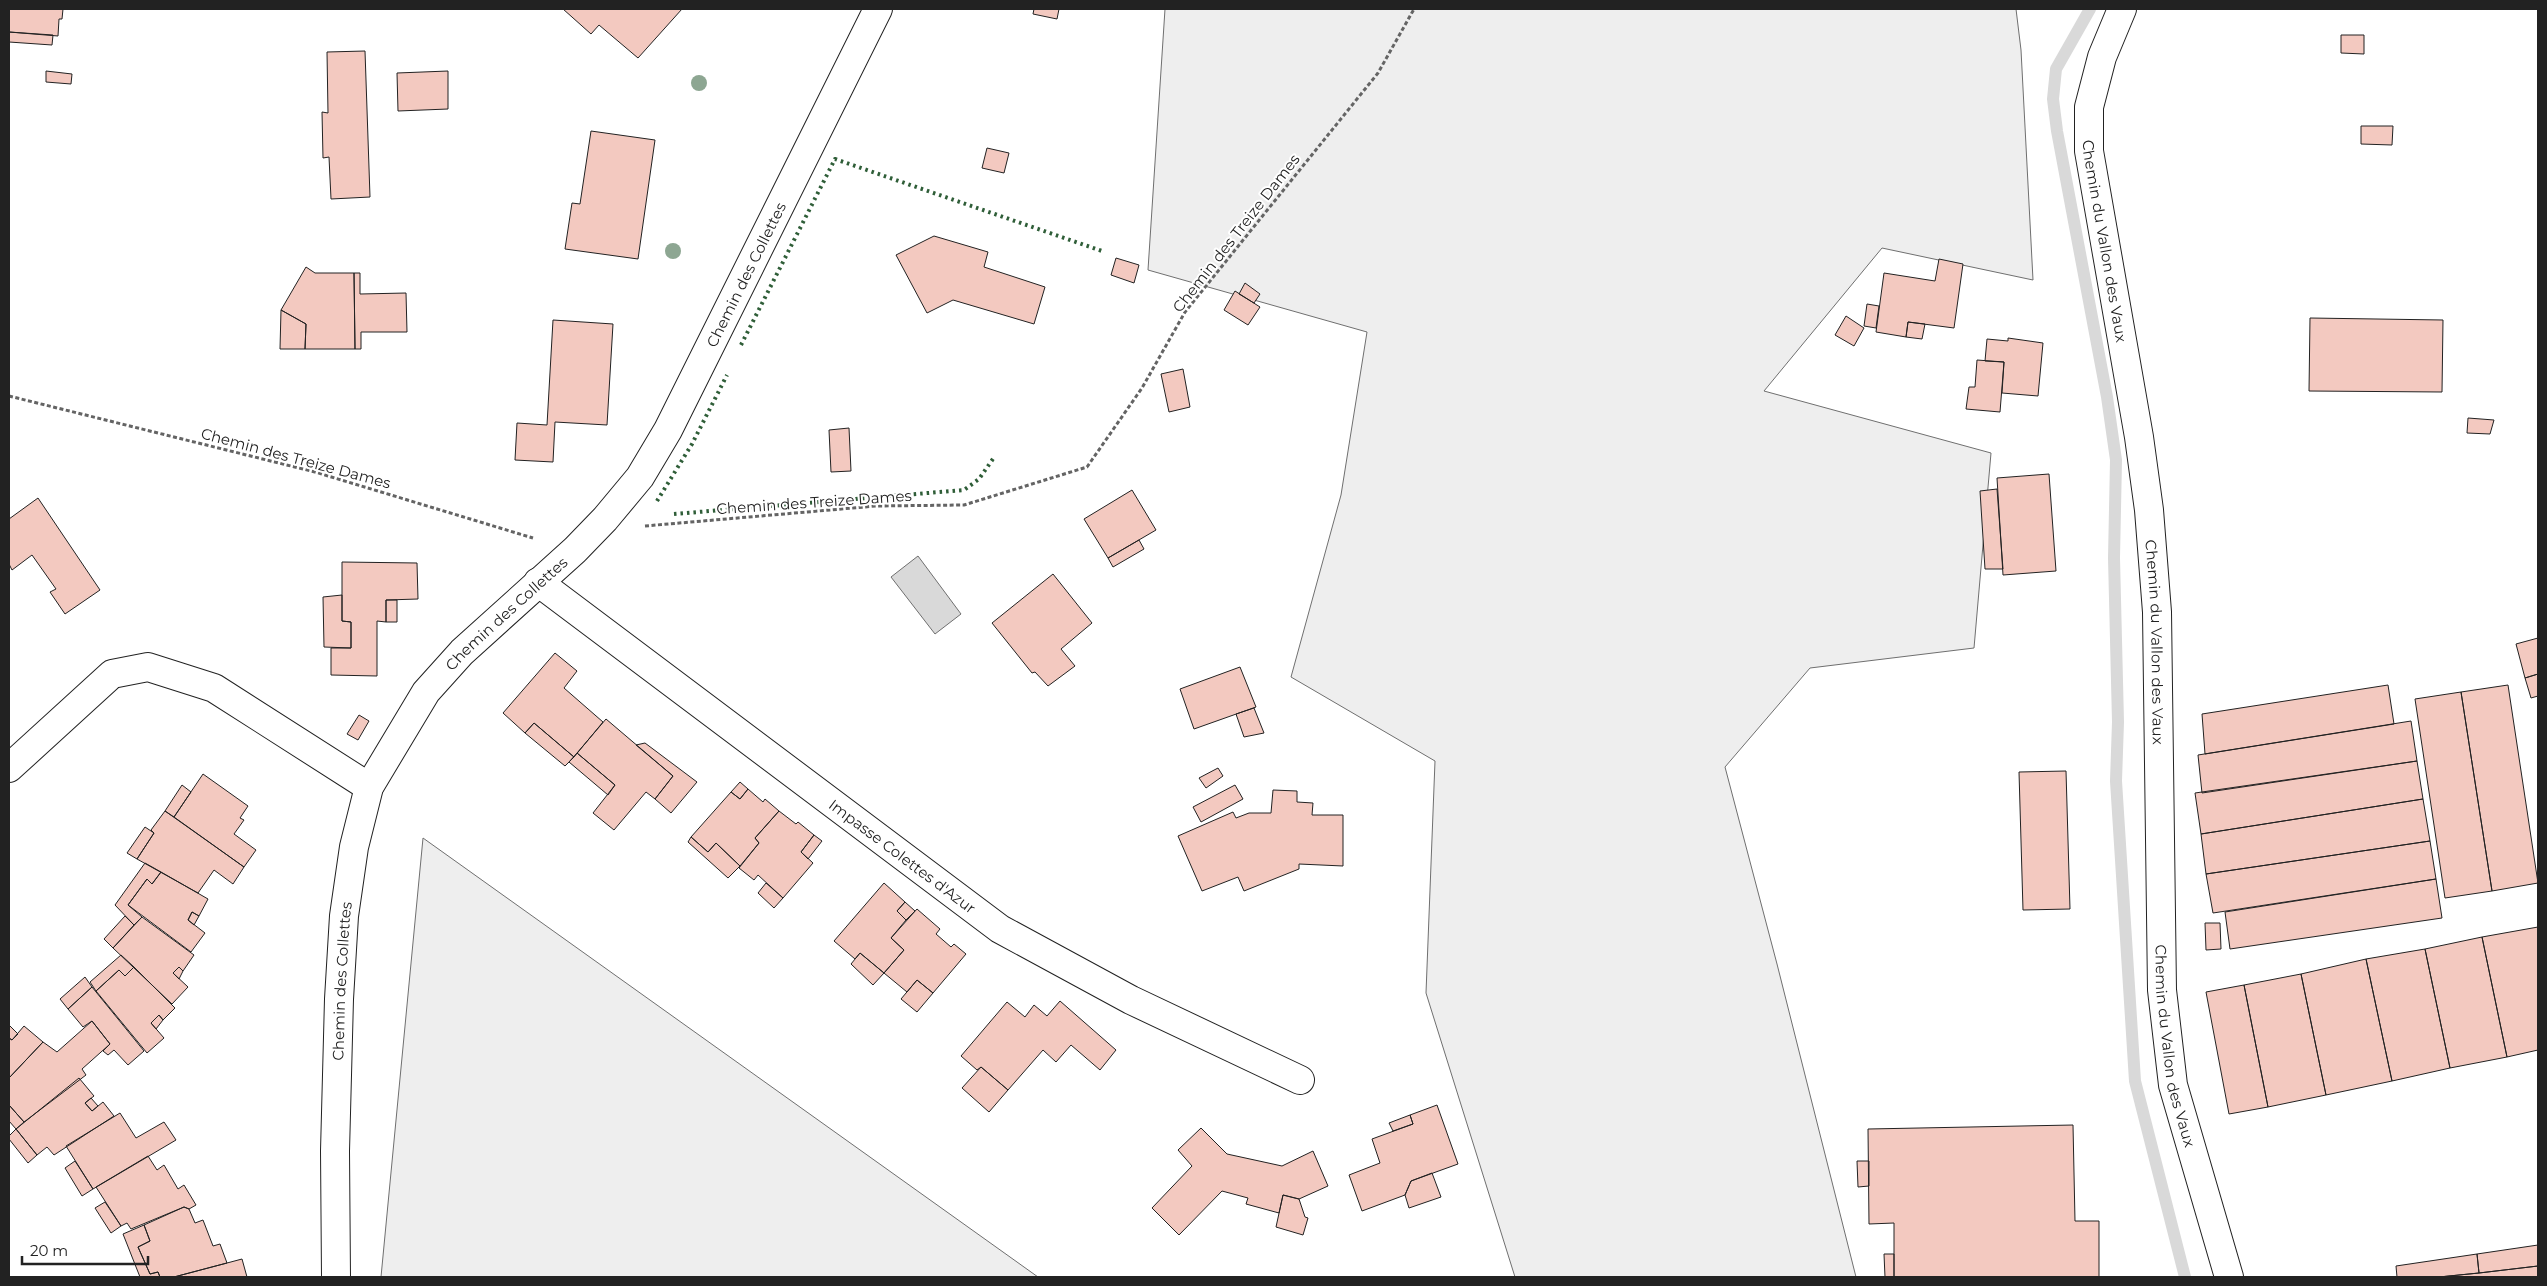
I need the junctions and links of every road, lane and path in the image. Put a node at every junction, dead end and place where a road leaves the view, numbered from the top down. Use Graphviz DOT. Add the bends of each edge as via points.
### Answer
graph roads {
  1 [pos="878,9"];
  2 [pos="1414,9"];
  3 [pos="2122,9"];
  4 [pos="9,396"];
  5 [pos="605,519"];
  6 [pos="575,550"];
  7 [pos="538,582"];
  8 [pos="9,768"];
  9 [pos="369,787"];
  10 [pos="1300,1080"];
  11 [pos="336,1277"];
  12 [pos="2229,1277"];
  1 -- 5 [label="street, Chemin des Collettes" via="668,430 640,477"];
  2 -- 5 [label="path, Chemin des Treize Dames" via="1378,73 1185,312 1142,388 1087,467 964,505 876,506 650,527"];
  3 -- 12 [label="street, Chemin du Vallon des Vaux" via="2102,58 2089,107 2089,151 2139,437 2148,510 2156,612 2162,990 2171,1066 2176,1094"];
  4 -- 6 [label="path, Chemin des Treize Dames" via="315,472"];
  5 -- 6 [label="street, Chemin des Collettes"];
  6 -- 7 [label="street, Chemin des Collettes"];
  7 -- 9 [label="street, Chemin des Collettes" via="462,652 426,692"];
  7 -- 10 [label="street, Impasse Colettes d'Azur" via="1000,929 1131,1000"];
  8 -- 9 [label="street" via="112,674 148,667 214,688"];
  9 -- 11 [label="street, Chemin des Collettes" via="354,847 344,916 338,999"];
}
